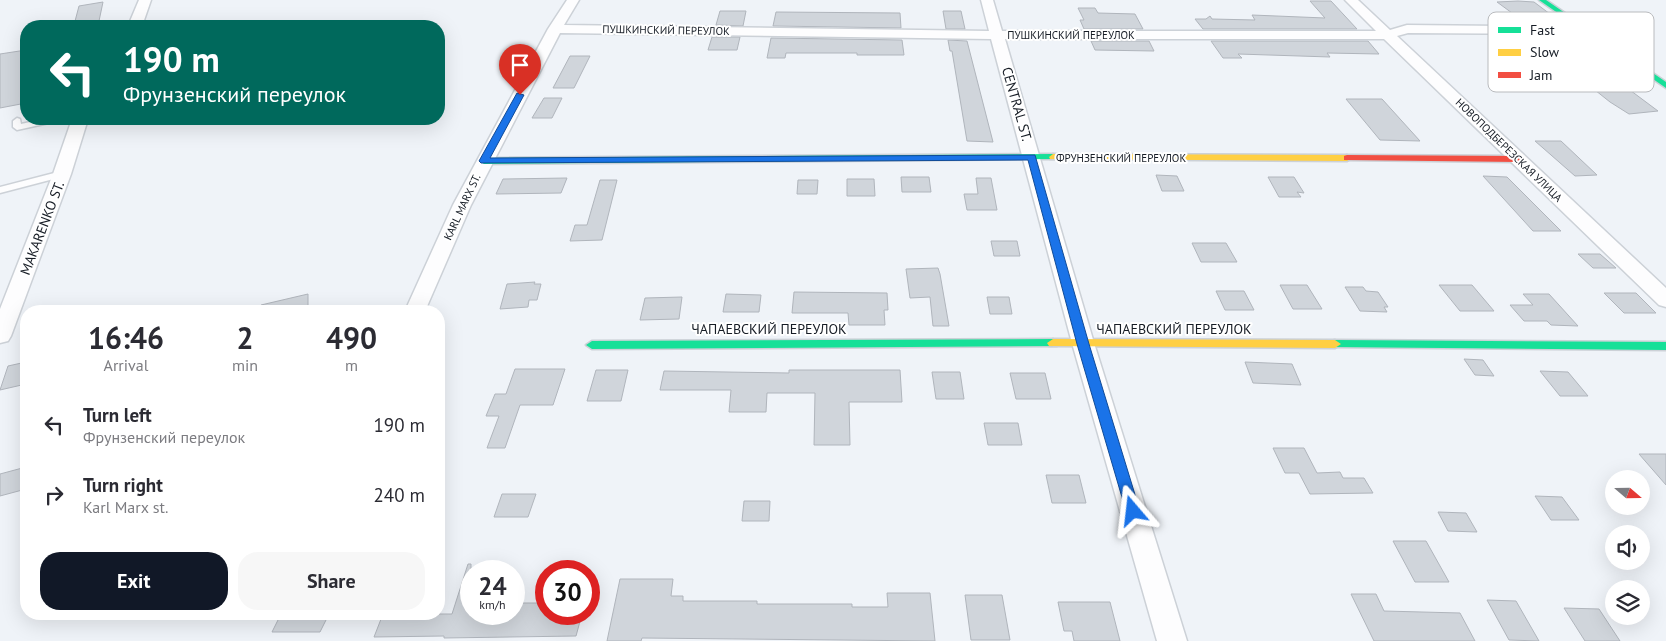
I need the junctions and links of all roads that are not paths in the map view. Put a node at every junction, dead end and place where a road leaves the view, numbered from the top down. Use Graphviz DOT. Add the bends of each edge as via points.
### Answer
graph roads {
  1 [pos="145,0"];
  2 [pos="573,0"];
  3 [pos="987,0"];
  4 [pos="1352,0"];
  5 [pos="1542,0"];
  6 [pos="1560,12"];
  7 [pos="137,20"];
  8 [pos="555,29"];
  9 [pos="1488,30"];
  10 [pos="1387,34"];
  11 [pos="997,35"];
  12 [pos="1654,78"];
  13 [pos="1666,86"];
  14 [pos="18,121"];
  15 [pos="26,125"];
  16 [pos="78,125"];
  17 [pos="1031,157"];
  18 [pos="1518,159"];
  19 [pos="484,161"];
  20 [pos="62,174"];
  21 [pos="0,190"];
  22 [pos="1666,300"];
  23 [pos="419,305"];
  24 [pos="0,336"];
  25 [pos="1083,344"];
  26 [pos="592,345"];
  27 [pos="1666,346"];
  28 [pos="1172,641"];
  1 -- 7 [label="street"];
  2 -- 8 [label="street, KARL MARX ST."];
  3 -- 11 [label="street, CENTRAL ST."];
  4 -- 10 [label="street, НОВОПОДБЕРЕЗСКАЯ УЛИЦА"];
  5 -- 6 [label="street"];
  8 -- 11 [label="street, ПУШКИНСКИЙ ПЕРЕУЛОК"];
  8 -- 19 [label="street, KARL MARX ST."];
  9 -- 10 [label="street, ПУШКИНСКИЙ ПЕРЕУЛОК" via="1407,30"];
  10 -- 11 [label="street, ПУШКИНСКИЙ ПЕРЕУЛОК"];
  10 -- 18 [label="street, НОВОПОДБЕРЕЗСКАЯ УЛИЦА"];
  11 -- 17 [label="street, CENTRAL ST."];
  12 -- 13 [label="street"];
  14 -- 15 [label="lane" via="17,127"];
  16 -- 20 [label="street, MAKARENKO ST."];
  17 -- 18 [label="street, ФРУНЗЕНСКИЙ ПЕРЕУЛОК"];
  17 -- 19 [label="street, ФРУНЗЕНСКИЙ ПЕРЕУЛОК"];
  17 -- 25 [label="street, CENTRAL ST."];
  18 -- 22 [label="street, НОВОПОДБЕРЕЗСКАЯ УЛИЦА"];
  19 -- 23 [label="street, KARL MARX ST."];
  20 -- 21 [label="lane"];
  20 -- 24 [label="street, MAKARENKO ST."];
  25 -- 26 [label="street, ЧАПАЕВСКИЙ ПЕРЕУЛОК"];
  25 -- 27 [label="street, ЧАПАЕВСКИЙ ПЕРЕУЛОК"];
  25 -- 28 [label="street, CENTRAL ST."];
}
